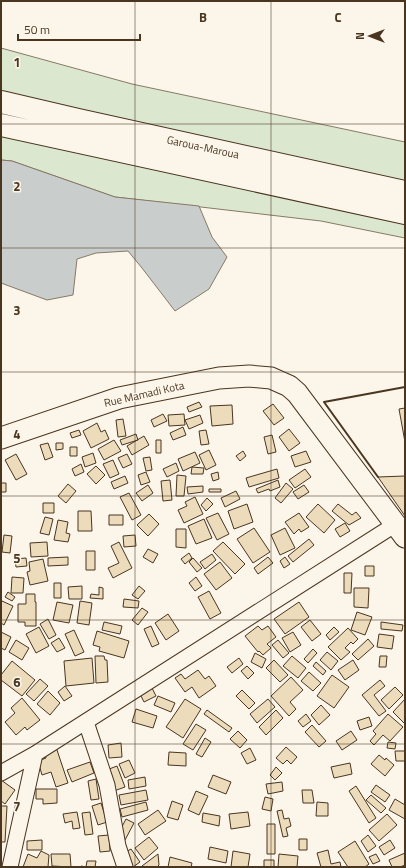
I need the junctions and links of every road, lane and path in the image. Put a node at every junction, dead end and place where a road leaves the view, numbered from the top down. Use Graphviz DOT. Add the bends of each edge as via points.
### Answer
graph roads {
  1 [pos="1,102"];
  2 [pos="1,125"];
  3 [pos="405,192"];
  4 [pos="405,212"];
  5 [pos="1,438"];
  6 [pos="400,531"];
  7 [pos="86,722"];
  8 [pos="35,754"];
  9 [pos="1,773"];
  10 [pos="10,867"];
  11 [pos="125,867"];
  1 -- 3 [label="highway, Garoua-Maroua"];
  2 -- 4 [label="highway, Garoua-Maroua"];
  5 -- 6 [label="main road, Rue Mamadi Kota" via="119,398 219,378 270,378 289,386 297,393"];
  6 -- 7 [label="street"];
  7 -- 8 [label="street"];
  7 -- 11 [label="street" via="107,785 118,846"];
  8 -- 9 [label="street"];
  8 -- 10 [label="street"];
}
